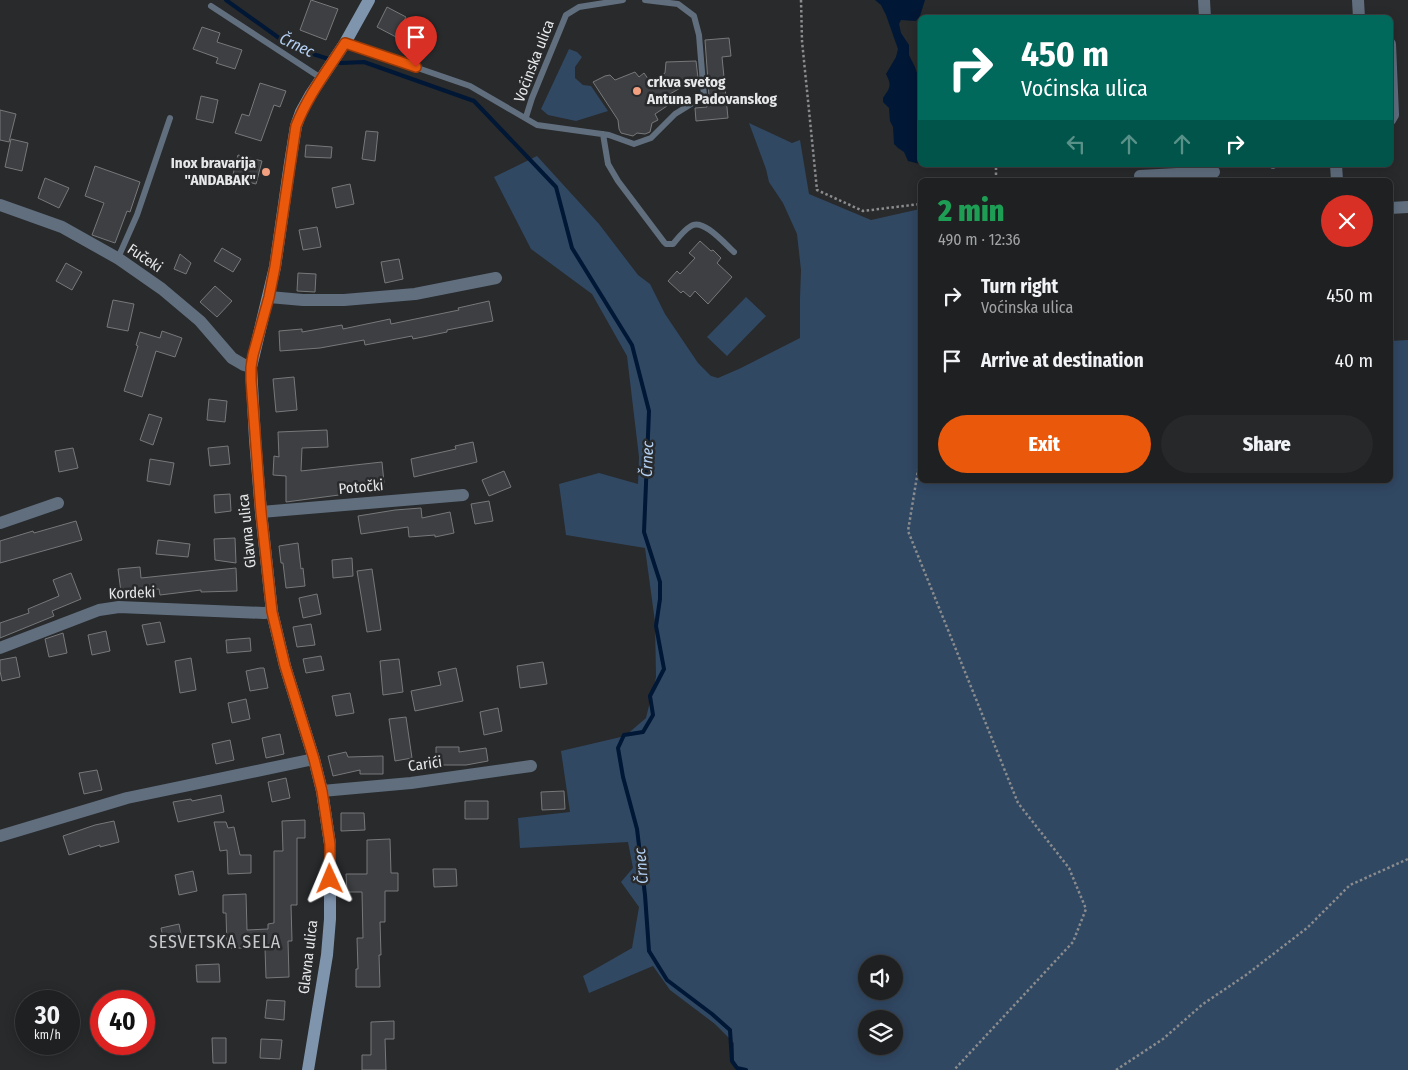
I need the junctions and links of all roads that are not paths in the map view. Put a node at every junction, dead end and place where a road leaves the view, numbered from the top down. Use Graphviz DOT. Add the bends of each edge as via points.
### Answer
graph roads {
  1 [pos="369,0"];
  2 [pos="623,0"];
  3 [pos="645,0"];
  4 [pos="1204,0"];
  5 [pos="1358,0"];
  6 [pos="594,2"];
  7 [pos="211,6"];
  8 [pos="1206,15"];
  9 [pos="1359,15"];
  10 [pos="342,49"];
  11 [pos="321,78"];
  12 [pos="526,117"];
  13 [pos="170,118"];
  14 [pos="603,134"];
  15 [pos="1214,172"];
  16 [pos="1139,174"];
  17 [pos="0,206"];
  18 [pos="1408,207"];
  19 [pos="1393,208"];
  20 [pos="734,252"];
  21 [pos="118,258"];
  22 [pos="496,278"];
  23 [pos="269,297"];
  24 [pos="251,367"];
  25 [pos="463,495"];
  26 [pos="58,503"];
  27 [pos="261,512"];
  28 [pos="0,523"];
  29 [pos="272,612"];
  30 [pos="0,648"];
  31 [pos="314,759"];
  32 [pos="532,766"];
  33 [pos="322,791"];
  34 [pos="0,836"];
  35 [pos="308,1070"];
  1 -- 10 [label="street, Glavna ulica"];
  2 -- 6 [label="lane, Voćinska ulica"];
  3 -- 14 [label="lane, Voćinska ulica" via="678,4 694,16 699,35 704,96 675,114 652,138 634,144"];
  4 -- 8 [label="street"];
  5 -- 9 [label="street"];
  6 -- 12 [label="lane, Voćinska ulica" via="566,14"];
  7 -- 11 [label="lane"];
  10 -- 11 [label="street, Glavna ulica"];
  10 -- 12 [label="lane, Voćinska ulica" via="470,86"];
  11 -- 23 [label="street, Glavna ulica" via="296,126"];
  12 -- 14 [label="lane, Voćinska ulica" via="537,125"];
  13 -- 21 [label="lane" via="137,215"];
  14 -- 20 [label="lane" via="608,164 664,242 673,244 698,224 705,226"];
  15 -- 16 [label="street"];
  17 -- 21 [label="street, Fučeki" via="62,228"];
  18 -- 19 [label="street"];
  21 -- 24 [label="street, Fučeki" via="200,321 232,358"];
  22 -- 23 [label="street" via="416,294 344,300"];
  23 -- 24 [label="street, Glavna ulica"];
  24 -- 27 [label="street, Glavna ulica"];
  25 -- 27 [label="street, Potočki"];
  26 -- 28 [label="street"];
  27 -- 29 [label="street, Glavna ulica"];
  29 -- 30 [label="street, Kordeki" via="119,607 99,610"];
  29 -- 31 [label="street, Glavna ulica"];
  31 -- 33 [label="street, Glavna ulica"];
  31 -- 34 [label="street" via="127,798"];
  32 -- 33 [label="street, Carići" via="411,783"];
  33 -- 35 [label="street, Glavna ulica" via="330,844 330,919"];
}
